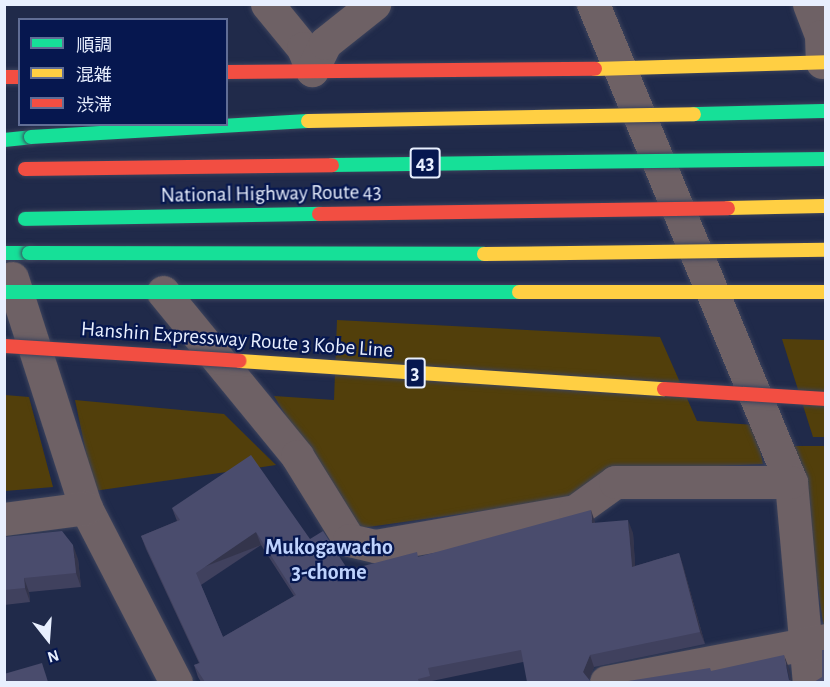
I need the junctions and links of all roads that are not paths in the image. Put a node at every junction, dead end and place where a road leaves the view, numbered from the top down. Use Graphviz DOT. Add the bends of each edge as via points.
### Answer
graph roads {
  1 [pos="267,4"];
  2 [pos="374,4"];
  3 [pos="593,4"];
  4 [pos="809,4"];
  5 [pos="824,62"];
  6 [pos="617,69"];
  7 [pos="312,70"];
  8 [pos="228,72"];
  9 [pos="825,111"];
  10 [pos="221,126"];
  11 [pos="228,126"];
  12 [pos="4,140"];
  13 [pos="825,159"];
  14 [pos="20,169"];
  15 [pos="825,206"];
  16 [pos="20,219"];
  17 [pos="825,250"];
  18 [pos="13,274"];
  19 [pos="710,290"];
  20 [pos="163,292"];
  21 [pos="825,292"];
  22 [pos="4,341"];
  23 [pos="4,346"];
  24 [pos="825,392"];
  25 [pos="825,399"];
  26 [pos="790,482"];
  27 [pos="86,508"];
  28 [pos="4,519"];
  29 [pos="816,641"];
  30 [pos="176,682"];
  31 [pos="606,682"];
  32 [pos="809,682"];
  1 -- 7 [label="street" via="303,48"];
  2 -- 7 [label="street" via="325,43"];
  3 -- 6 [label="street"];
  4 -- 5 [label="street" via="821,36"];
  5 -- 6 [label="highway"];
  6 -- 7 [label="highway"];
  6 -- 19 [label="street"];
  7 -- 8 [label="highway"];
  9 -- 11 [label="highway, bridge"];
  10 -- 12 [label="highway, bridge"];
  13 -- 14 [label="highway, National Highway Route 43 / 43, bridge"];
  15 -- 16 [label="highway, National Highway Route 43, bridge"];
  17 -- 18 [label="highway, bridge" via="310,256"];
  18 -- 20 [label="highway"];
  18 -- 27 [label="street"];
  19 -- 20 [label="highway"];
  19 -- 21 [label="highway"];
  19 -- 26 [label="street"];
  20 -- 26 [label="street" via="297,456 349,540 375,546 575,511 615,482"];
  22 -- 24 [label="highway, Hanshin Expressway Route 3 Kobe Line / 3"];
  23 -- 25 [label="highway, Hanshin Expressway Route 3 Kobe Line / 3, bridge"];
  26 -- 29 [label="street"];
  27 -- 28 [label="street"];
  27 -- 30 [label="street"];
  29 -- 31 [label="street"];
  29 -- 32 [label="street"];
}
